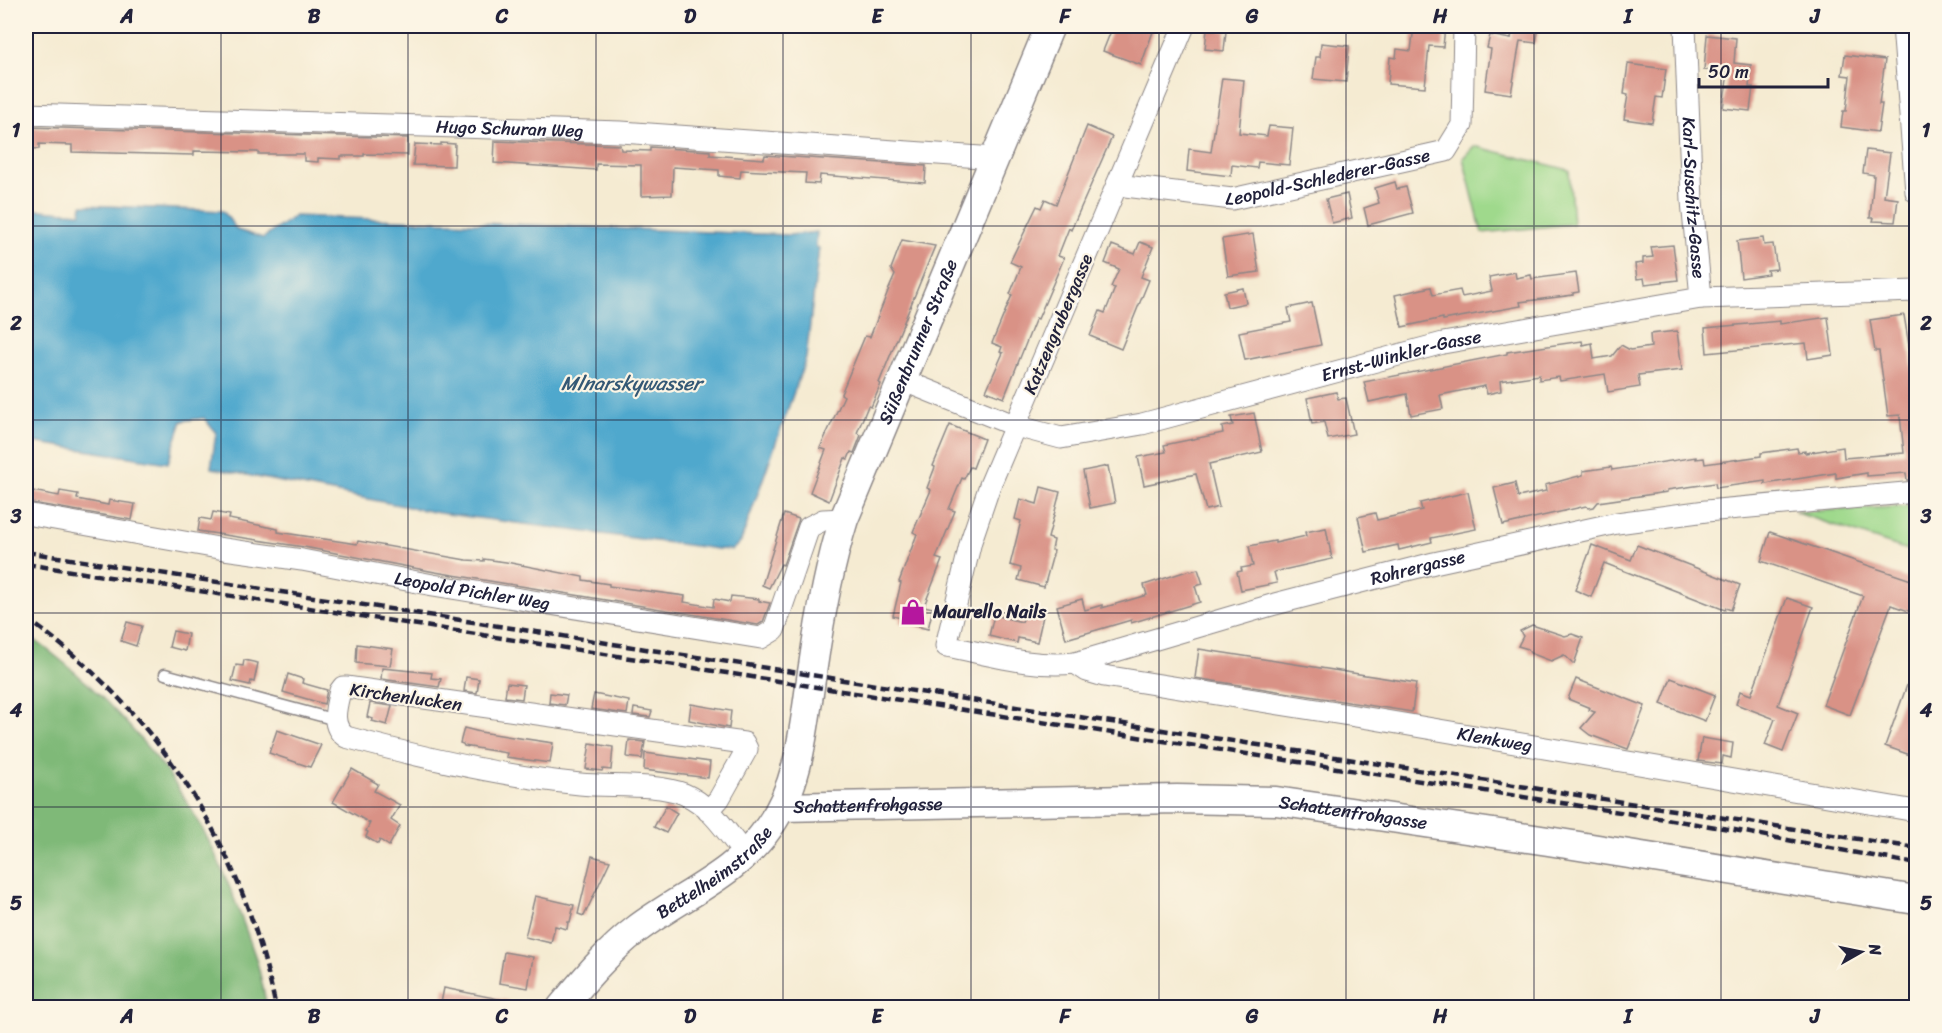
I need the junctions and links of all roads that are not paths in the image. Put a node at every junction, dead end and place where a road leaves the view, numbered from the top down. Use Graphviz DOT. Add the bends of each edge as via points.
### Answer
graph roads {
  1 [pos="1050,26"];
  2 [pos="1184,26"];
  3 [pos="1464,26"];
  4 [pos="1685,26"];
  5 [pos="1903,26"];
  6 [pos="26,114"];
  7 [pos="994,158"];
  8 [pos="1117,185"];
  9 [pos="1917,192"];
  10 [pos="1917,291"];
  11 [pos="1701,298"];
  12 [pos="902,380"];
  13 [pos="1016,426"];
  14 [pos="1917,492"];
  15 [pos="26,514"];
  16 [pos="844,519"];
  17 [pos="950,628"];
  18 [pos="1075,663"];
  19 [pos="813,665"];
  20 [pos="165,674"];
  21 [pos="336,720"];
  22 [pos="782,807"];
  23 [pos="708,811"];
  24 [pos="1917,811"];
  25 [pos="745,855"];
  26 [pos="1917,900"];
  27 [pos="561,1008"];
  1 -- 7 [label="street, Süßenbrunner Straße"];
  2 -- 8 [label="street, Katzengrubergasse"];
  3 -- 8 [label="street, Leopold-Schlederer-Gasse" via="1462,125 1446,151 1232,199"];
  4 -- 11 [label="street, Karl-Suschitz-Gasse" via="1692,201"];
  5 -- 9 [label="street"];
  6 -- 7 [label="street, Hugo Schuran Weg" via="621,132"];
  7 -- 12 [label="street, Süßenbrunner Straße"];
  8 -- 13 [label="street, Katzengrubergasse"];
  10 -- 11 [label="street, Ernst-Winkler-Gasse"];
  11 -- 13 [label="street, Ernst-Winkler-Gasse" via="1443,343 1142,424 1061,438"];
  12 -- 13 [label="street, Ernst-Winkler-Gasse"];
  12 -- 16 [label="street, Süßenbrunner Straße"];
  13 -- 17 [label="street, Katzengrubergasse" via="971,541"];
  14 -- 18 [label="street, Rohrergasse" via="1617,523 1434,563"];
  15 -- 16 [label="street, Leopold Pichler Weg" via="761,638 774,630 809,527 824,520"];
  16 -- 19 [label="street, Süßenbrunner Straße"];
  17 -- 18 [label="street, Rohrergasse" via="946,646 1030,663"];
  18 -- 24 [label="street, Klenkweg" via="1087,672 1104,676"];
  19 -- 22 [label="street, Bettelheimstraße" via="797,761"];
  20 -- 21 [label="lane"];
  21 -- 23 [label="street, Kirchenlucken" via="346,737 408,754 527,777 668,789 696,800"];
  21 -- 23 [label="street, Kirchenlucken" via="340,691 346,687 744,743 747,749"];
  22 -- 25 [label="street, Bettelheimstraße"];
  22 -- 26 [label="street, Schattenfrohgasse" via="1177,799 1276,801"];
  23 -- 25 [label="street, Kirchenlucken"];
  25 -- 27 [label="street, Bettelheimstraße" via="719,878 636,930 586,977"];
}
